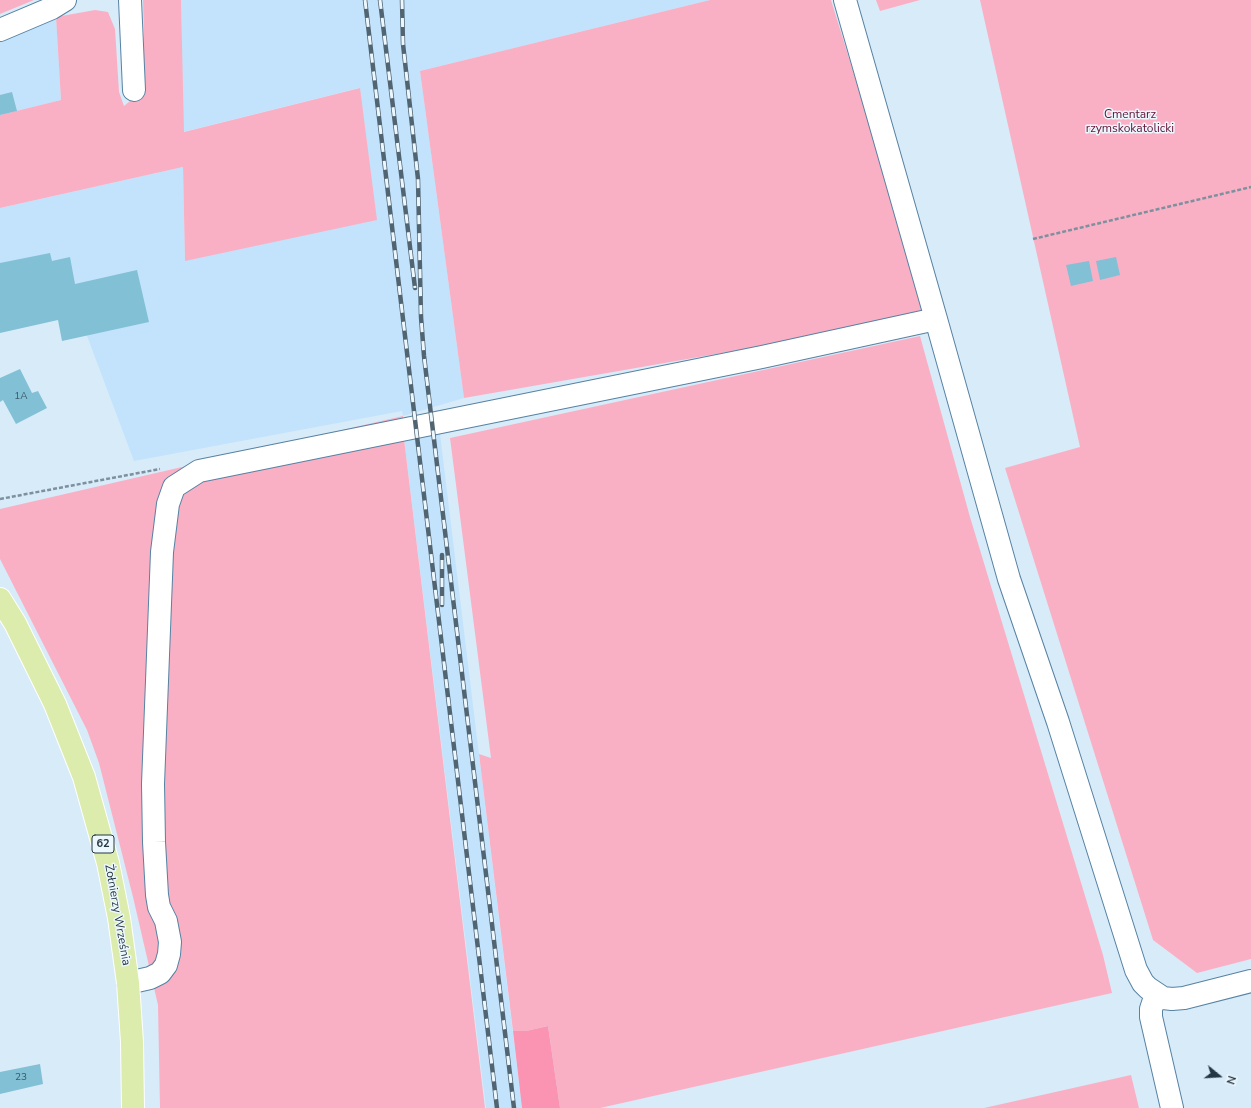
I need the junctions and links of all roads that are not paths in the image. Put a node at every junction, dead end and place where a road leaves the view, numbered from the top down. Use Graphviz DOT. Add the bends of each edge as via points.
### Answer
graph roads {
  1 [pos="65,0"];
  2 [pos="130,0"];
  3 [pos="845,0"];
  4 [pos="0,30"];
  5 [pos="134,90"];
  6 [pos="936,319"];
  7 [pos="0,599"];
  8 [pos="1251,981"];
  9 [pos="128,982"];
  10 [pos="1156,994"];
  11 [pos="133,1108"];
  12 [pos="1172,1108"];
  1 -- 4 [label="street"];
  2 -- 5 [label="street"];
  3 -- 6 [label="street"];
  6 -- 9 [label="street" via="762,357 198,471 174,487 168,504 162,552 153,784 157,895 159,907 166,921 170,942 169,954 160,973 150,978"];
  6 -- 10 [label="street" via="1009,580 1058,722 1136,970 1143,983"];
  7 -- 9 [label="main road, Żołnierzy Września / 62" via="15,623 55,704 84,777 108,863"];
  8 -- 10 [label="street" via="1184,998 1168,998"];
  9 -- 11 [label="main road, Żołnierzy Września / 62"];
  10 -- 12 [label="street" via="1151,1017"];
}
